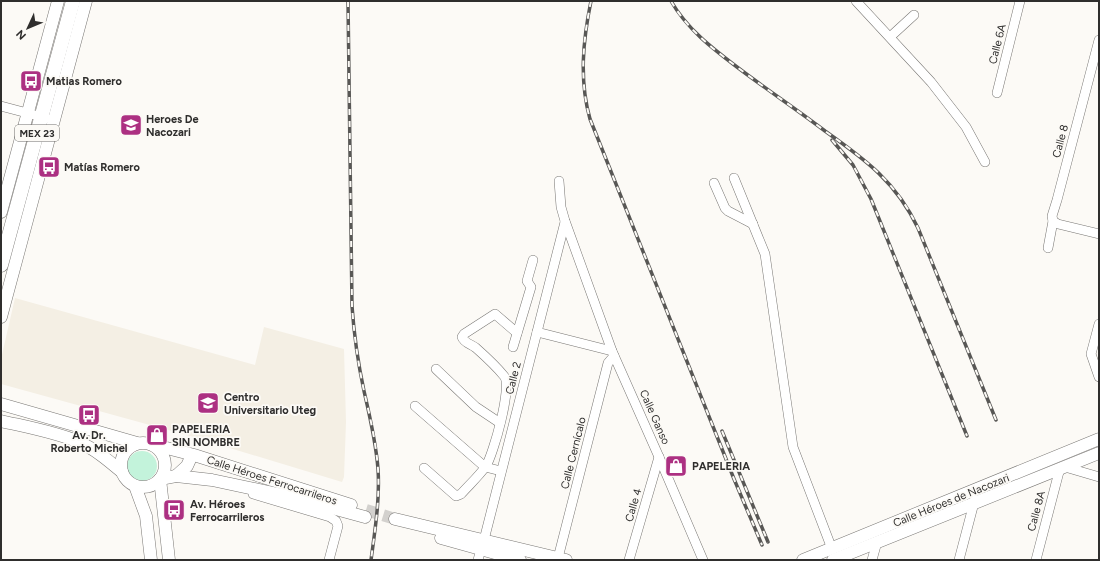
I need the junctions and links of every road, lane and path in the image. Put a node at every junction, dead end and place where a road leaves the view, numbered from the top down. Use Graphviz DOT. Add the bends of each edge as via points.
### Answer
graph roads {
  1 [pos="58,1"];
  2 [pos="73,1"];
  3 [pos="86,1"];
  4 [pos="856,1"];
  5 [pos="1020,1"];
  6 [pos="914,15"];
  7 [pos="890,37"];
  8 [pos="1099,40"];
  9 [pos="997,93"];
  10 [pos="1,106"];
  11 [pos="28,113"];
  12 [pos="48,119"];
  13 [pos="985,162"];
  14 [pos="734,178"];
  15 [pos="559,181"];
  16 [pos="714,183"];
  17 [pos="1,212"];
  18 [pos="565,221"];
  19 [pos="1053,221"];
  20 [pos="753,224"];
  21 [pos="6,230"];
  22 [pos="1099,234"];
  23 [pos="1048,248"];
  24 [pos="533,260"];
  25 [pos="1,265"];
  26 [pos="1,317"];
  27 [pos="1099,324"];
  28 [pos="537,332"];
  29 [pos="517,333"];
  30 [pos="513,348"];
  31 [pos="613,353"];
  32 [pos="436,369"];
  33 [pos="1099,377"];
  34 [pos="1,404"];
  35 [pos="415,406"];
  36 [pos="1,421"];
  37 [pos="500,423"];
  38 [pos="1099,439"];
  39 [pos="137,443"];
  40 [pos="155,445"];
  41 [pos="1099,453"];
  42 [pos="192,455"];
  43 [pos="659,457"];
  44 [pos="485,467"];
  45 [pos="1062,467"];
  46 [pos="424,468"];
  47 [pos="501,471"];
  48 [pos="122,472"];
  49 [pos="176,476"];
  50 [pos="1099,477"];
  51 [pos="160,480"];
  52 [pos="236,485"];
  53 [pos="135,486"];
  54 [pos="976,490"];
  55 [pos="974,504"];
  56 [pos="394,522"];
  57 [pos="877,542"];
  58 [pos="481,550"];
  59 [pos="833,554"];
  60 [pos="562,559"];
  61 [pos="151,560"];
  62 [pos="169,560"];
  63 [pos="329,560"];
  64 [pos="520,560"];
  65 [pos="629,560"];
  66 [pos="703,560"];
  67 [pos="803,560"];
  68 [pos="872,560"];
  69 [pos="959,560"];
  70 [pos="1036,560"];
  1 -- 11 [label="main road"];
  2 -- 12 [label="main road, MEX 23"];
  3 -- 12 [label="main road"];
  4 -- 7 [label="street"];
  5 -- 9 [label="street, Calle 6A"];
  6 -- 7 [label="street"];
  7 -- 13 [label="street" via="949,104 966,127"];
  8 -- 19 [label="street, Calle 8" via="1052,216"];
  10 -- 11 [label="street"];
  11 -- 12 [label="street"];
  11 -- 17 [label="main road"];
  12 -- 21 [label="main road, MEX 23"];
  12 -- 26 [label="main road"];
  14 -- 20 [label="street"];
  15 -- 18 [label="street, Calle Ganso"];
  16 -- 20 [label="street" via="728,212"];
  18 -- 28 [label="street, Calle 2"];
  18 -- 31 [label="street, Calle Ganso"];
  19 -- 22 [label="street"];
  19 -- 23 [label="street, Calle 8"];
  20 -- 59 [label="street" via="765,254 793,447"];
  21 -- 25 [label="main road, MEX 23"];
  24 -- 29 [label="street" via="526,281 531,287"];
  27 -- 33 [label="street" via="1091,354"];
  28 -- 31 [label="street"];
  28 -- 47 [label="street, Calle 2"];
  29 -- 30 [label="street"];
  29 -- 37 [label="street" via="495,314 462,337 463,341 475,348 507,379"];
  31 -- 43 [label="street, Calle Ganso"];
  31 -- 60 [label="street, Calle Cernícalo" via="608,363"];
  32 -- 37 [label="street" via="476,407"];
  34 -- 39 [label="main road"];
  35 -- 44 [label="street"];
  36 -- 48 [label="main road" via="80,442"];
  37 -- 44 [label="street" via="491,456"];
  38 -- 54 [label="main road, Calle Héroes de Nacozari"];
  39 -- 40 [label="main road"];
  39 -- 48 [label="main road" via="125,451"];
  40 -- 42 [label="main road, Calle Héroes Ferrocarrileros"];
  40 -- 51 [label="main road" via="166,461 166,468"];
  41 -- 45 [label="main road, Calle Héroes de Nacozari"];
  42 -- 49 [label="main road" via="187,466"];
  42 -- 52 [label="main road, Calle Héroes Ferrocarrileros" via="365,514"];
  43 -- 65 [label="street, Calle 4"];
  43 -- 66 [label="street, Calle Ganso"];
  44 -- 46 [label="street" via="461,494 456,496"];
  44 -- 47 [label="street"];
  45 -- 50 [label="street"];
  45 -- 55 [label="main road, Calle Héroes de Nacozari"];
  45 -- 70 [label="street, Calle 8A"];
  47 -- 58 [label="street, Calle 2"];
  48 -- 53 [label="main road"];
  49 -- 51 [label="main road, Calle Héroes Ferrocarrileros"];
  49 -- 52 [label="main road, Calle Héroes Ferrocarrileros"];
  51 -- 53 [label="main road" via="149,487"];
  51 -- 62 [label="main road"];
  52 -- 63 [label="street, Calle Héroes Ferrocarrileros" via="252,494 336,521 338,526"];
  53 -- 61 [label="main road" via="146,516"];
  54 -- 55 [label="street"];
  54 -- 59 [label="main road, Calle Héroes de Nacozari"];
  55 -- 57 [label="main road, Calle Héroes de Nacozari"];
  55 -- 69 [label="street"];
  56 -- 58 [label="main road"];
  57 -- 59 [label="main road, Calle Héroes de Nacozari"];
  57 -- 68 [label="street"];
  58 -- 60 [label="main road"];
  58 -- 64 [label="main road"];
  59 -- 67 [label="main road, Calle Héroes de Nacozari"];
}
